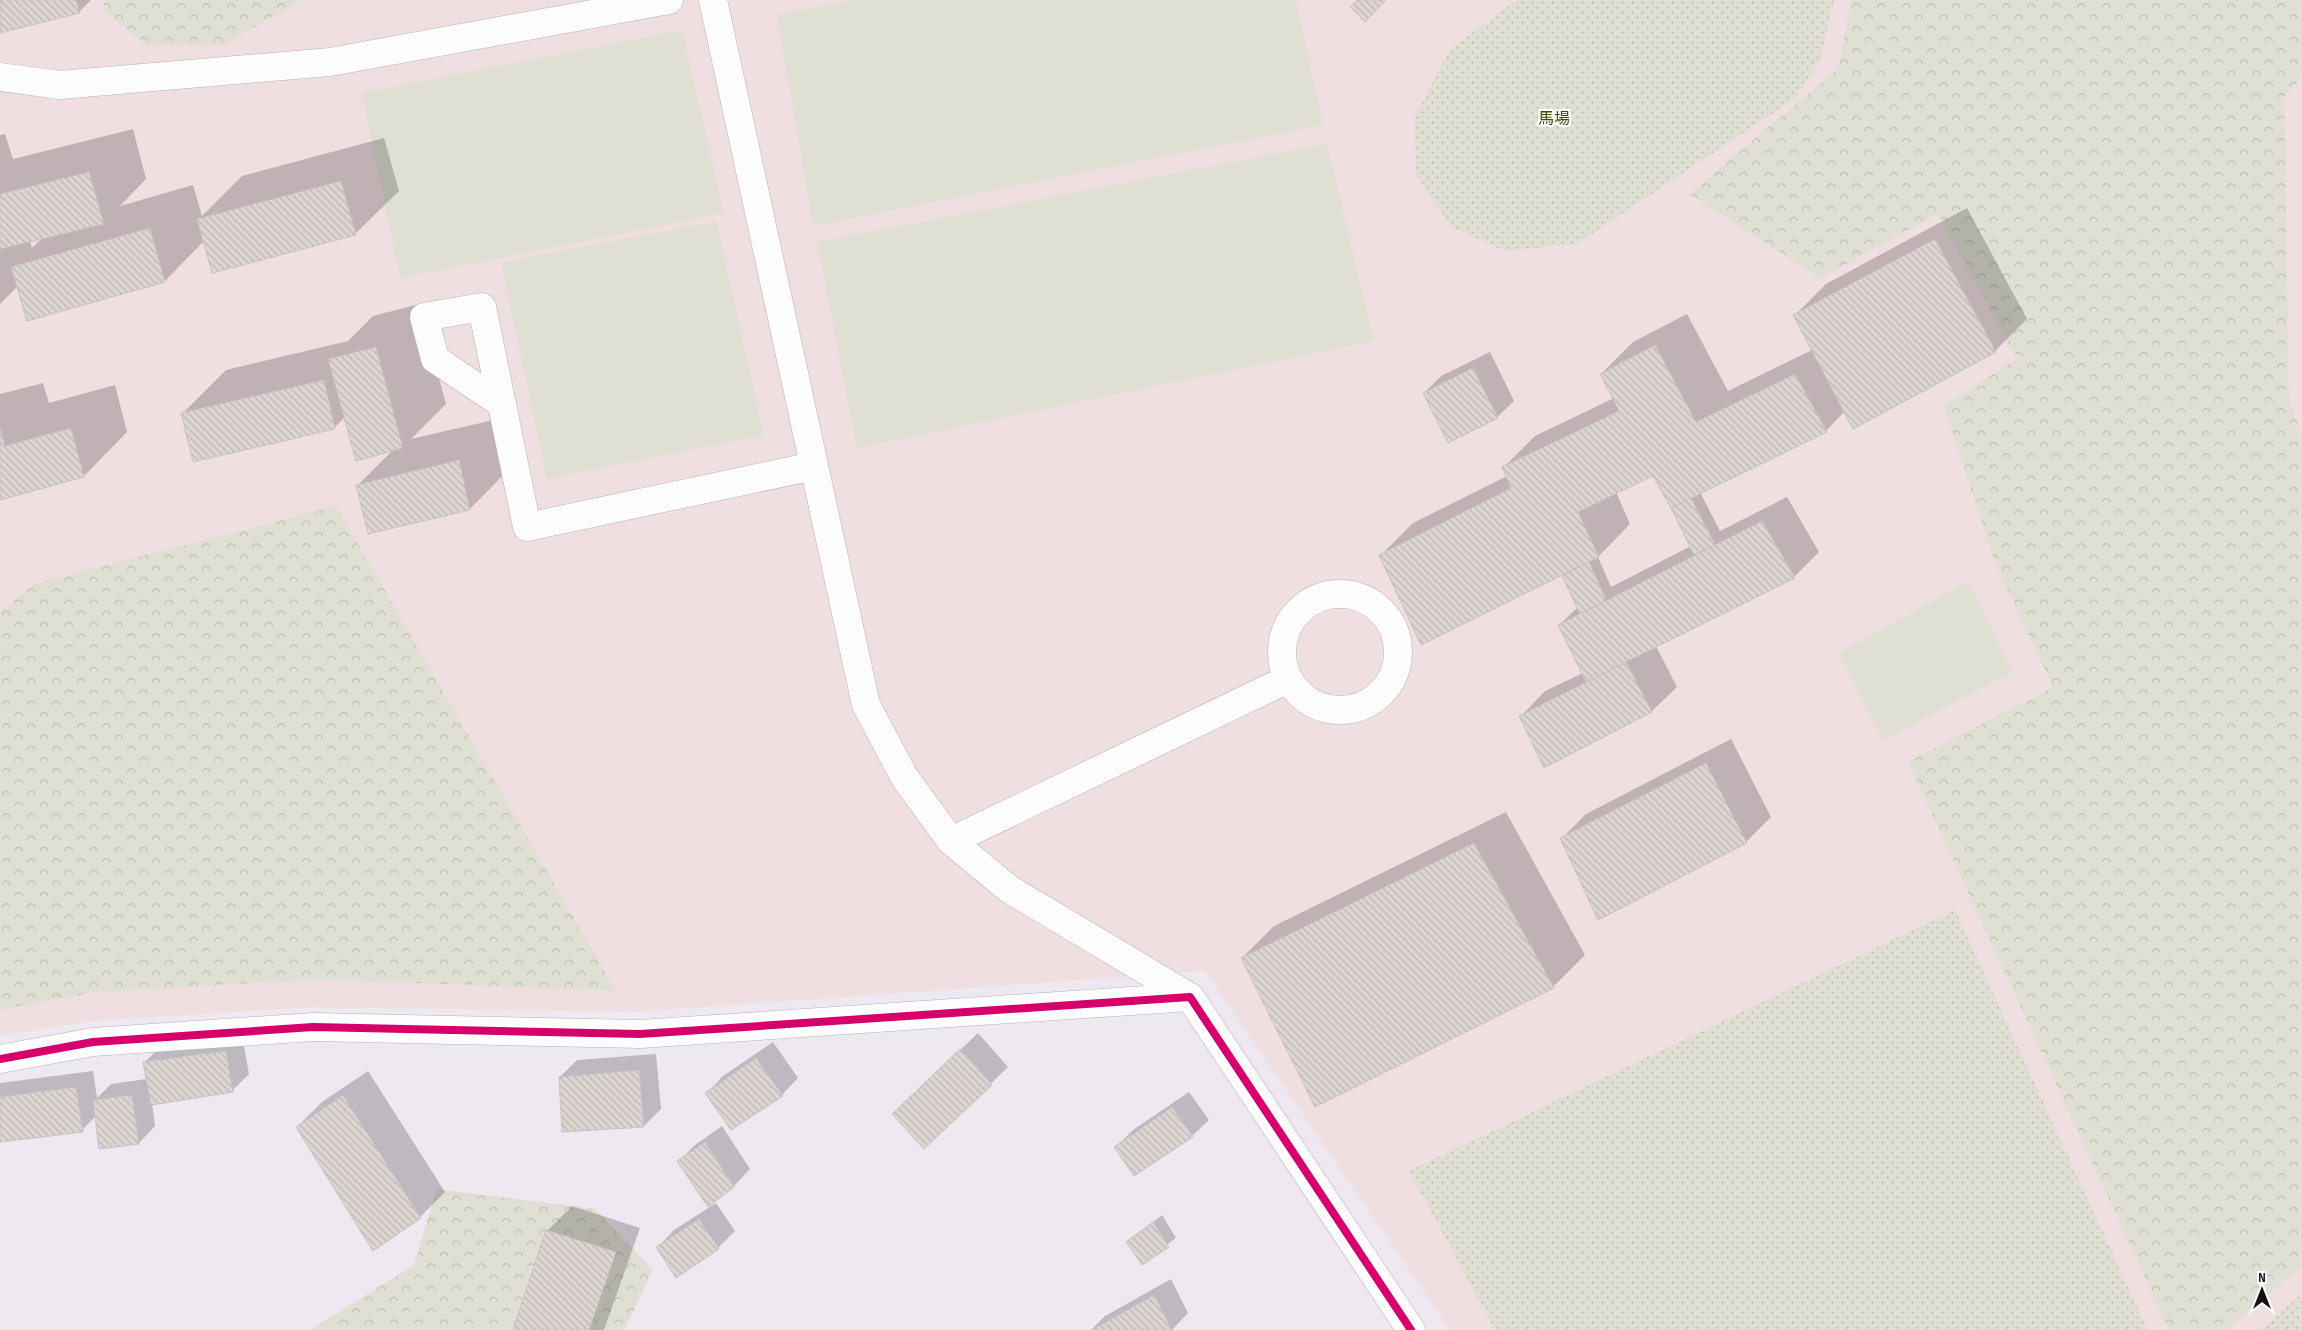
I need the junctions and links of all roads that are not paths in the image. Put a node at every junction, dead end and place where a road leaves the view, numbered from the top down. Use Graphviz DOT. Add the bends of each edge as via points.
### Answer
graph roads {
  1 [pos="669,0"];
  2 [pos="712,0"];
  3 [pos="0,77"];
  4 [pos="502,404"];
  5 [pos="814,466"];
  6 [pos="1288,679"];
  7 [pos="951,841"];
  8 [pos="1190,997"];
  9 [pos="0,1058"];
  10 [pos="1411,1330"];
  1 -- 3 [label="street" via="330,62 60,85"];
  2 -- 5 [label="street"];
  4 -- 5 [label="street" via="435,359 424,317 482,307 527,527"];
  5 -- 7 [label="street" via="866,705 905,778"];
  6 -- 6 [label="street" via="1282,659 1283,638 1291,620 1305,606 1323,596 1343,594 1363,598 1380,609 1392,625 1398,643 1398,662 1382,693 1367,704 1349,710 1331,710 1298,693"];
  6 -- 7 [label="street"];
  7 -- 8 [label="street" via="1009,888"];
  8 -- 9 [label="street" via="640,1034 313,1027 93,1042"];
  8 -- 10 [label="street"];
}
